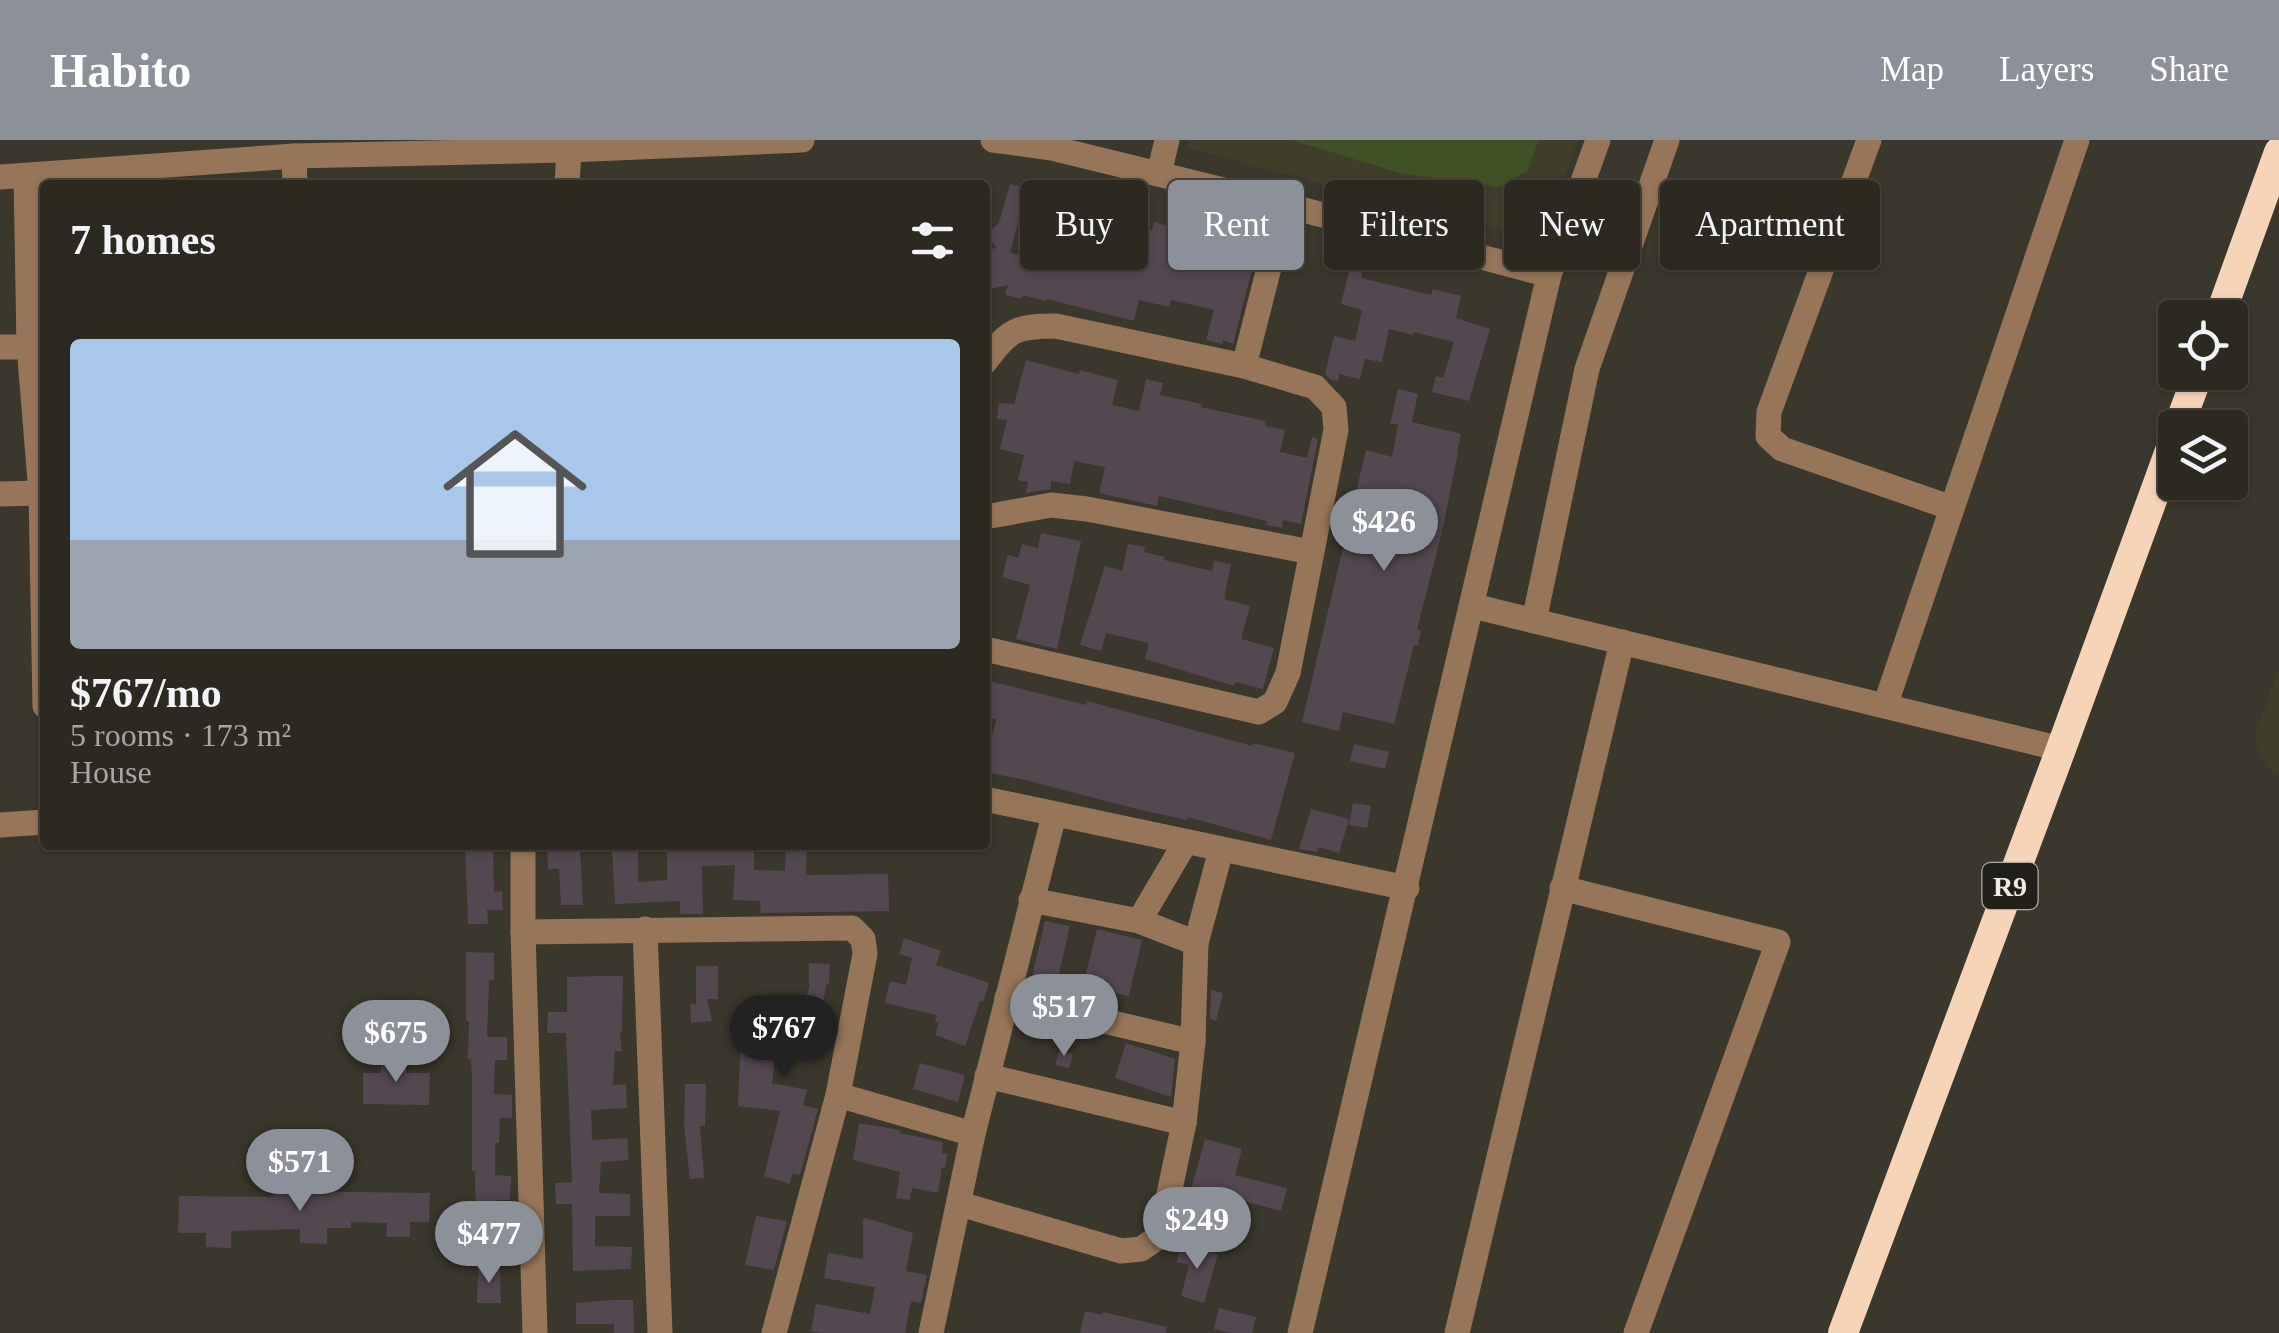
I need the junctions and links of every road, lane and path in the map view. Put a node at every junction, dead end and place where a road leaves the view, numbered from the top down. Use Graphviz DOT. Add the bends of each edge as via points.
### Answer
graph roads {
  1 [pos="802,140"];
  2 [pos="993,140"];
  3 [pos="1167,140"];
  4 [pos="1598,140"];
  5 [pos="1666,140"];
  6 [pos="1869,140"];
  7 [pos="2068,142"];
  8 [pos="366,147"];
  9 [pos="569,150"];
  10 [pos="2279,152"];
  11 [pos="294,156"];
  12 [pos="1159,174"];
  13 [pos="13,177"];
  14 [pos="295,180"];
  15 [pos="567,180"];
  16 [pos="1183,180"];
  17 [pos="1304,210"];
  18 [pos="1268,270"];
  19 [pos="1550,275"];
  20 [pos="2225,300"];
  21 [pos="29,346"];
  22 [pos="0,347"];
  23 [pos="990,355"];
  24 [pos="1244,366"];
  25 [pos="40,424"];
  26 [pos="2158,484"];
  27 [pos="0,494"];
  28 [pos="40,494"];
  29 [pos="1952,508"];
  30 [pos="990,516"];
  31 [pos="1311,552"];
  32 [pos="1472,606"];
  33 [pos="1534,621"];
  34 [pos="1622,642"];
  35 [pos="990,649"];
  36 [pos="1884,706"];
  37 [pos="2061,749"];
  38 [pos="990,801"];
  39 [pos="1054,815"];
  40 [pos="40,822"];
  41 [pos="0,825"];
  42 [pos="1185,842"];
  43 [pos="523,850"];
  44 [pos="1220,850"];
  45 [pos="1407,888"];
  46 [pos="1562,888"];
  47 [pos="1031,900"];
  48 [pos="1139,921"];
  49 [pos="645,929"];
  50 [pos="523,932"];
  51 [pos="1196,943"];
  52 [pos="1007,998"];
  53 [pos="1193,1042"];
  54 [pos="987,1076"];
  55 [pos="838,1096"];
  56 [pos="1184,1123"];
  57 [pos="973,1134"];
  58 [pos="960,1204"];
  59 [pos="535,1333"];
  60 [pos="660,1333"];
  61 [pos="774,1333"];
  62 [pos="931,1333"];
  63 [pos="1300,1333"];
  64 [pos="1458,1333"];
  65 [pos="1636,1333"];
  66 [pos="1843,1333"];
  1 -- 9 [label="street"];
  2 -- 12 [label="street"];
  3 -- 12 [label="street"];
  4 -- 19 [label="street"];
  5 -- 33 [label="street" via="1587,369"];
  6 -- 29 [label="street" via="1769,412 1768,436 1782,448"];
  7 -- 29 [label="street"];
  8 -- 9 [label="street"];
  8 -- 11 [label="street"];
  9 -- 15 [label="street"];
  10 -- 20 [label="highway"];
  11 -- 13 [label="street"];
  11 -- 14 [label="street"];
  12 -- 16 [label="street"];
  13 -- 21 [label="street"];
  17 -- 19 [label="street"];
  18 -- 24 [label="street"];
  19 -- 32 [label="street"];
  21 -- 22 [label="street"];
  21 -- 25 [label="street"];
  23 -- 24 [label="street" via="1004,336 1027,326 1056,326"];
  24 -- 31 [label="street" via="1316,386 1334,407 1336,430"];
  25 -- 28 [label="street"];
  26 -- 37 [label="highway, R9"];
  27 -- 28 [label="street"];
  29 -- 36 [label="street"];
  30 -- 31 [label="street" via="1051,505"];
  31 -- 35 [label="street" via="1288,672 1275,702 1259,712"];
  32 -- 33 [label="street"];
  32 -- 45 [label="street"];
  33 -- 34 [label="street"];
  34 -- 36 [label="street"];
  34 -- 46 [label="street"];
  36 -- 37 [label="street"];
  37 -- 66 [label="highway, R9"];
  38 -- 39 [label="street"];
  39 -- 42 [label="street"];
  39 -- 47 [label="street"];
  40 -- 41 [label="street"];
  42 -- 44 [label="street"];
  42 -- 48 [label="street"];
  43 -- 50 [label="street"];
  44 -- 45 [label="street"];
  44 -- 51 [label="street"];
  45 -- 63 [label="street"];
  46 -- 64 [label="street"];
  46 -- 65 [label="street" via="1778,942"];
  47 -- 48 [label="street"];
  47 -- 52 [label="street"];
  48 -- 51 [label="street"];
  49 -- 50 [label="street"];
  49 -- 55 [label="street" via="852,928 865,954"];
  49 -- 60 [label="street"];
  50 -- 59 [label="street"];
  51 -- 53 [label="street"];
  52 -- 53 [label="street"];
  52 -- 54 [label="street"];
  53 -- 56 [label="street"];
  54 -- 56 [label="street"];
  54 -- 57 [label="street"];
  55 -- 57 [label="street"];
  55 -- 61 [label="street"];
  56 -- 58 [label="street" via="1160,1236 1141,1249 1122,1251"];
  57 -- 58 [label="street"];
  58 -- 62 [label="street"];
}
